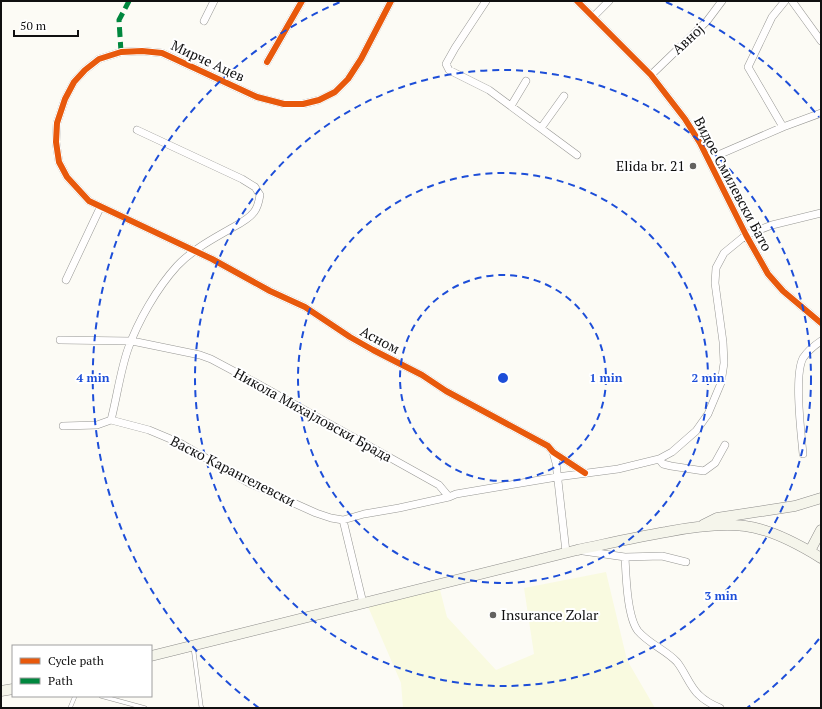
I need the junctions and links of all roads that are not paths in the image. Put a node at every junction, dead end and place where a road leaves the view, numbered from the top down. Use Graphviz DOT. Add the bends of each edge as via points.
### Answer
graph roads {
  1 [pos="214,1"];
  2 [pos="302,1"];
  3 [pos="391,1"];
  4 [pos="486,1"];
  5 [pos="577,1"];
  6 [pos="609,1"];
  7 [pos="722,1"];
  8 [pos="785,1"];
  9 [pos="792,1"];
  10 [pos="594,17"];
  11 [pos="204,21"];
  12 [pos="821,41"];
  13 [pos="267,62"];
  14 [pos="650,75"];
  15 [pos="526,81"];
  16 [pos="564,96"];
  17 [pos="511,106"];
  18 [pos="821,112"];
  19 [pos="783,127"];
  20 [pos="541,128"];
  21 [pos="137,130"];
  22 [pos="577,155"];
  23 [pos="709,159"];
  24 [pos="100,208"];
  25 [pos="821,214"];
  26 [pos="746,235"];
  27 [pos="194,250"];
  28 [pos="66,280"];
  29 [pos="821,323"];
  30 [pos="60,340"];
  31 [pos="821,340"];
  32 [pos="132,341"];
  33 [pos="111,420"];
  34 [pos="63,426"];
  35 [pos="725,445"];
  36 [pos="553,452"];
  37 [pos="803,454"];
  38 [pos="659,459"];
  39 [pos="585,474"];
  40 [pos="557,477"];
  41 [pos="449,497"];
  42 [pos="821,498"];
  43 [pos="343,520"];
  44 [pos="701,526"];
  45 [pos="821,530"];
  46 [pos="576,550"];
  47 [pos="566,552"];
  48 [pos="817,553"];
  49 [pos="625,557"];
  50 [pos="686,562"];
  51 [pos="363,603"];
  52 [pos="193,645"];
  53 [pos="152,656"];
  54 [pos="12,689"];
  55 [pos="1,691"];
  56 [pos="75,697"];
  57 [pos="104,697"];
  58 [pos="134,706"];
  59 [pos="70,708"];
  60 [pos="145,708"];
  61 [pos="202,708"];
  62 [pos="720,708"];
  1 -- 11 [label="street"];
  2 -- 13 [label="street"];
  3 -- 24 [label="street, Мирче Ацев" via="348,79 335,92 320,100 303,104 284,104 257,97 162,53 121,52 99,59 85,70 65,99 57,123 56,142 59,162 67,177 89,201"];
  4 -- 17 [label="street" via="446,64 449,70 490,90"];
  5 -- 10 [label="street, Видое Смилевски Бато"];
  6 -- 10 [label="street"];
  7 -- 14 [label="street, Авној" via="707,21"];
  8 -- 19 [label="street" via="772,16 748,66"];
  9 -- 12 [label="street"];
  10 -- 14 [label="street, Видое Смилевски Бато"];
  14 -- 23 [label="street, Видое Смилевски Бато" via="685,119"];
  15 -- 17 [label="street"];
  16 -- 20 [label="street"];
  17 -- 20 [label="street"];
  18 -- 19 [label="street"];
  19 -- 23 [label="street"];
  20 -- 22 [label="street"];
  21 -- 27 [label="street" via="242,179 256,187 260,195 254,213"];
  23 -- 26 [label="street, Видое Смилевски Бато"];
  24 -- 27 [label="street, Мирче Ацев"];
  24 -- 28 [label="street"];
  25 -- 26 [label="street" via="772,225"];
  26 -- 29 [label="street, Видое Смилевски Бато" via="768,274 783,291"];
  26 -- 38 [label="street" via="724,253 716,268 715,283 724,363 717,394 708,414 696,431 672,452"];
  27 -- 32 [label="street" via="165,282"];
  27 -- 36 [label="street, Асном" via="305,307 350,337 548,446"];
  30 -- 32 [label="street, Никола Михајловски Брада"];
  31 -- 37 [label="street" via="804,357 799,369"];
  32 -- 33 [label="street"];
  32 -- 41 [label="street, Никола Михајловски Брада" via="211,359 439,485"];
  33 -- 34 [label="street" via="97,425"];
  33 -- 43 [label="street, Васко Карангелевски" via="149,430 180,443 249,483 316,513"];
  35 -- 38 [label="street" via="715,463 704,471 663,464"];
  36 -- 39 [label="street, Асном"];
  36 -- 40 [label="street"];
  38 -- 39 [label="street"];
  39 -- 40 [label="street"];
  40 -- 41 [label="street"];
  40 -- 47 [label="street"];
  41 -- 43 [label="street, Васко Карангелевски"];
  42 -- 44 [label="main road" via="796,506 717,518"];
  43 -- 51 [label="street"];
  44 -- 46 [label="main road"];
  44 -- 48 [label="main road" via="746,526"];
  45 -- 48 [label="main road"];
  46 -- 47 [label="main road"];
  46 -- 49 [label="street"];
  47 -- 51 [label="main road"];
  49 -- 50 [label="street" via="662,556"];
  49 -- 62 [label="street" via="630,609 638,631 676,661 699,695"];
  51 -- 52 [label="main road"];
  52 -- 53 [label="main road"];
  52 -- 61 [label="lane"];
  54 -- 55 [label="main road"];
  56 -- 59 [label="lane"];
  57 -- 58 [label="lane"];
  58 -- 60 [label="lane"];
}
